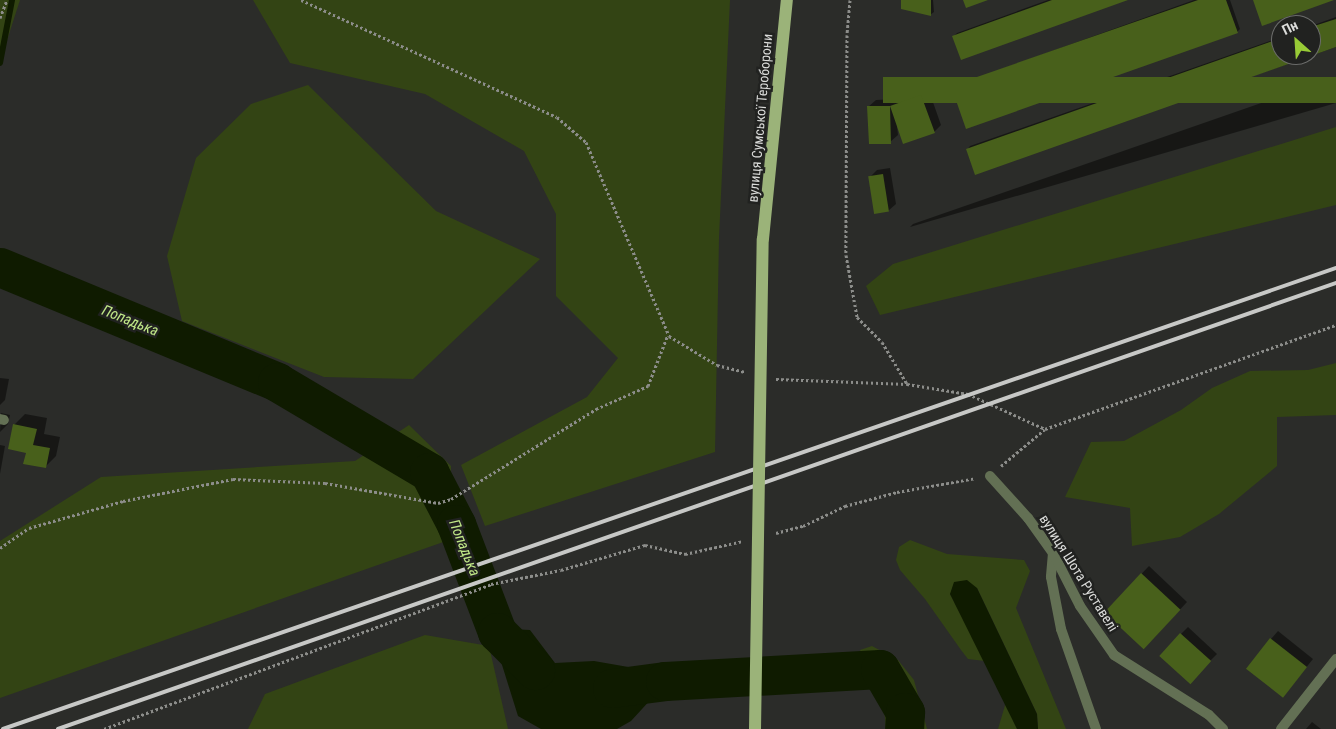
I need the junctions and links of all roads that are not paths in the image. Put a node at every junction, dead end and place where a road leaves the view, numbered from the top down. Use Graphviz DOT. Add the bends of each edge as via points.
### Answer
graph roads {
  1 [pos="786,0"];
  2 [pos="990,476"];
  3 [pos="1053,553"];
  4 [pos="1336,659"];
  5 [pos="756,729"];
  6 [pos="1096,729"];
  7 [pos="1223,729"];
  8 [pos="1281,729"];
  1 -- 5 [label="main road, вулиця Сумської Тероборони, bridge" via="763,239"];
  2 -- 3 [label="street, вулиця Шота Руставелі" via="1028,518"];
  3 -- 6 [label="street" via="1051,578 1061,629"];
  3 -- 7 [label="street, вулиця Шота Руставелі" via="1080,606 1114,655 1209,715"];
  4 -- 8 [label="street"];
}
